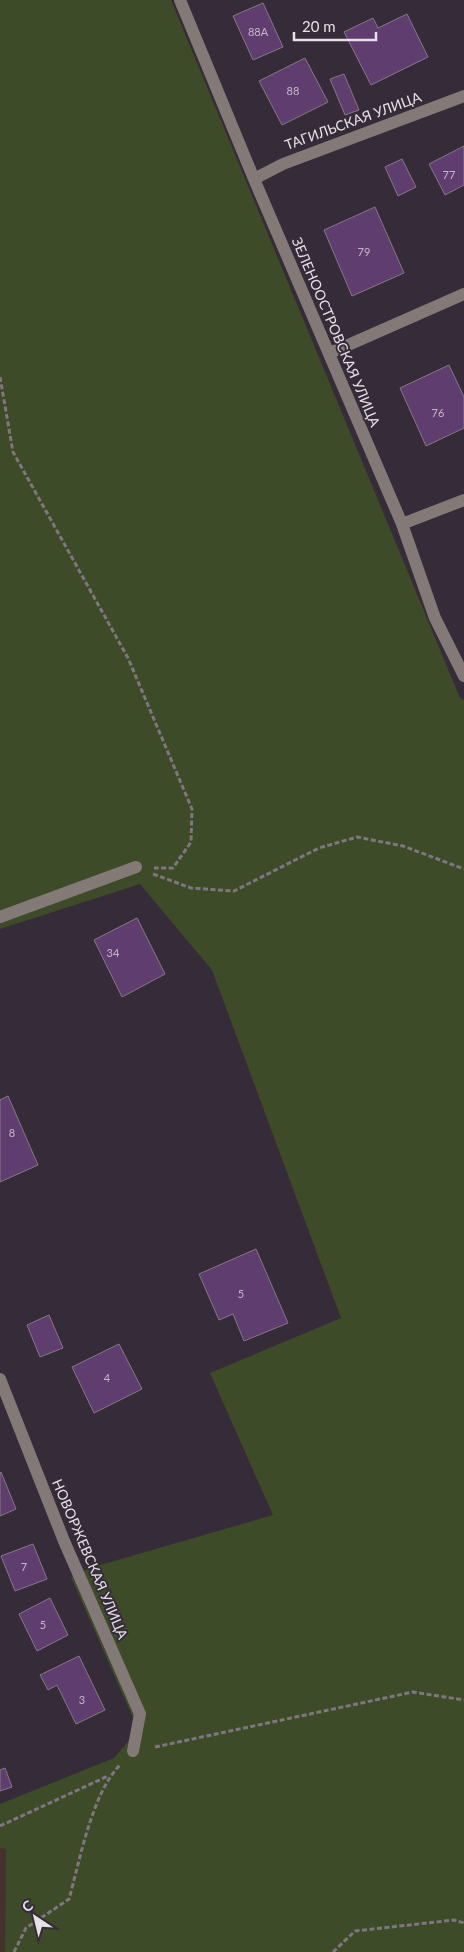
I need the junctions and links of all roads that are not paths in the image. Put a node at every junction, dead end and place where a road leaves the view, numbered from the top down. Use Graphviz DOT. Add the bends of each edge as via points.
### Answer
graph roads {
  1 [pos="180,0"];
  2 [pos="464,96"];
  3 [pos="254,179"];
  4 [pos="464,294"];
  5 [pos="330,353"];
  6 [pos="464,500"];
  7 [pos="402,524"];
  8 [pos="464,676"];
  9 [pos="136,868"];
  10 [pos="0,917"];
  11 [pos="0,1379"];
  12 [pos="133,1751"];
  1 -- 3 [label="street, ЗЕЛЕНООСТРОВСКАЯ УЛИЦА"];
  2 -- 3 [label="street, ТАГИЛЬСКАЯ УЛИЦА" via="283,164"];
  3 -- 5 [label="street, ЗЕЛЕНООСТРОВСКАЯ УЛИЦА"];
  4 -- 5 [label="street"];
  5 -- 7 [label="street, ЗЕЛЕНООСТРОВСКАЯ УЛИЦА"];
  6 -- 7 [label="street"];
  7 -- 8 [label="street, ЗЕЛЕНООСТРОВСКАЯ УЛИЦА" via="435,618"];
  9 -- 10 [label="street"];
  11 -- 12 [label="street, НОВОРЖЕВСКАЯ УЛИЦА" via="64,1541 140,1714"];
}
